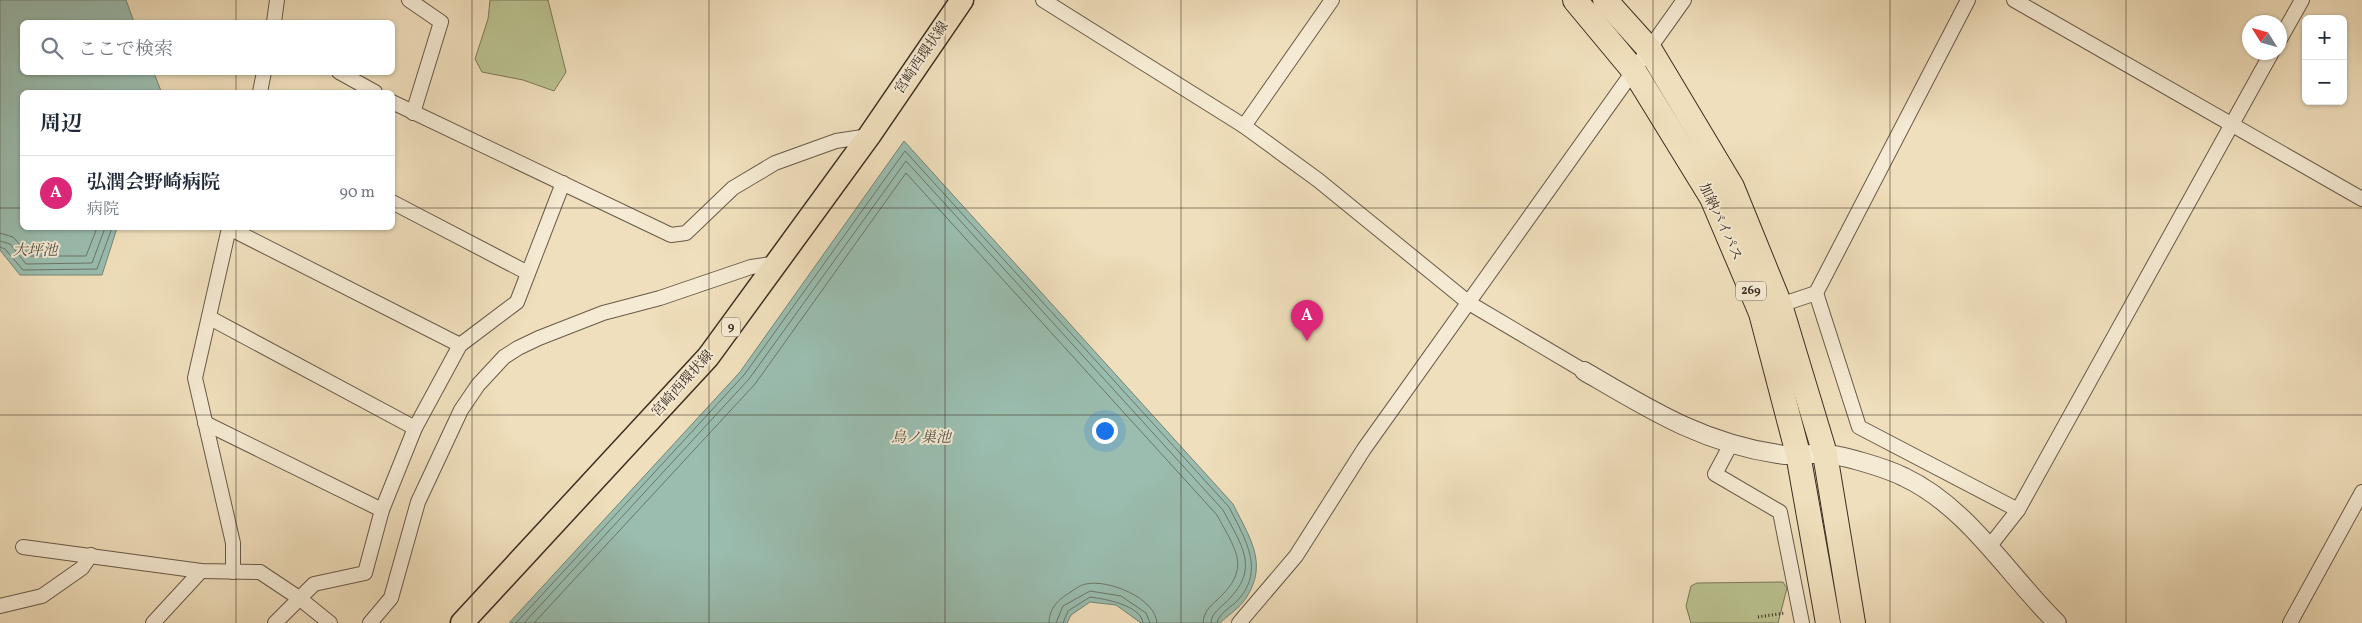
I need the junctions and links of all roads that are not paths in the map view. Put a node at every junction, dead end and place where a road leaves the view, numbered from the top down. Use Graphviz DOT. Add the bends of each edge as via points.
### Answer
graph roads {
  1 [pos="277,0"];
  2 [pos="409,0"];
  3 [pos="962,0"];
  4 [pos="1043,0"];
  5 [pos="1332,0"];
  6 [pos="1575,0"];
  7 [pos="1605,0"];
  8 [pos="1684,0"];
  9 [pos="1968,0"];
  10 [pos="2014,0"];
  11 [pos="2302,0"];
  12 [pos="274,20"];
  13 [pos="2287,27"];
  14 [pos="1650,50"];
  15 [pos="2267,60"];
  16 [pos="1634,72"];
  17 [pos="263,75"];
  18 [pos="344,75"];
  19 [pos="260,90"];
  20 [pos="371,90"];
  21 [pos="395,104"];
  22 [pos="413,113"];
  23 [pos="2230,125"];
  24 [pos="1244,126"];
  25 [pos="869,136"];
  26 [pos="563,183"];
  27 [pos="2362,198"];
  28 [pos="395,204"];
  29 [pos="229,230"];
  30 [pos="233,230"];
  31 [pos="778,263"];
  32 [pos="528,273"];
  33 [pos="1816,292"];
  34 [pos="1469,303"];
  35 [pos="1780,305"];
  36 [pos="210,318"];
  37 [pos="460,345"];
  38 [pos="1584,370"];
  39 [pos="205,424"];
  40 [pos="414,428"];
  41 [pos="1731,444"];
  42 [pos="1798,454"];
  43 [pos="1825,454"];
  44 [pos="2362,492"];
  45 [pos="382,510"];
  46 [pos="2018,510"];
  47 [pos="23,547"];
  48 [pos="1989,547"];
  49 [pos="91,554"];
  50 [pos="201,571"];
  51 [pos="233,572"];
  52 [pos="299,598"];
  53 [pos="0,606"];
  54 [pos="1801,617"];
  55 [pos="153,623"];
  56 [pos="275,623"];
  57 [pos="330,623"];
  58 [pos="370,623"];
  59 [pos="462,623"];
  60 [pos="1239,623"];
  61 [pos="1828,623"];
  62 [pos="1853,623"];
  63 [pos="2057,623"];
  64 [pos="2290,623"];
  1 -- 12 [label="street"];
  2 -- 22 [label="street" via="441,22"];
  3 -- 25 [label="main road, 宮崎西環状線 / 9"];
  4 -- 24 [label="street"];
  5 -- 24 [label="street"];
  6 -- 16 [label="highway, 加納バイパス / 269"];
  7 -- 14 [label="highway, 加納バイパス / 269"];
  8 -- 14 [label="street"];
  9 -- 33 [label="street"];
  10 -- 23 [label="street"];
  11 -- 13 [label="street"];
  14 -- 16 [label="street"];
  14 -- 35 [label="highway, 加納バイパス / 269" via="1732,187"];
  15 -- 23 [label="street"];
  16 -- 34 [label="street"];
  16 -- 42 [label="highway, 加納バイパス / 269" via="1712,198 1761,313"];
  17 -- 19 [label="street"];
  18 -- 20 [label="street"];
  21 -- 22 [label="street"];
  22 -- 26 [label="street"];
  23 -- 27 [label="street"];
  23 -- 46 [label="street"];
  24 -- 34 [label="street" via="1318,180"];
  25 -- 26 [label="street" via="836,142 776,163 732,188 686,233 671,235"];
  25 -- 31 [label="main road, 宮崎西環状線 / 9"];
  26 -- 32 [label="street"];
  28 -- 32 [label="street"];
  29 -- 36 [label="street"];
  30 -- 37 [label="street"];
  31 -- 58 [label="street" via="751,267 660,298 603,313 539,338 504,357 478,385 457,417 418,502 391,598"];
  31 -- 59 [label="main road, 宮崎西環状線 / 9" via="708,357"];
  32 -- 37 [label="street" via="517,302"];
  33 -- 35 [label="street"];
  33 -- 46 [label="street" via="1859,427"];
  34 -- 38 [label="street"];
  34 -- 60 [label="street" via="1364,449 1296,556"];
  35 -- 43 [label="highway, 加納バイパス / 269"];
  36 -- 39 [label="street" via="195,378"];
  36 -- 40 [label="street"];
  37 -- 40 [label="street"];
  38 -- 41 [label="street" via="1664,418"];
  39 -- 45 [label="street"];
  39 -- 51 [label="street" via="233,543"];
  40 -- 45 [label="street"];
  41 -- 42 [label="street" via="1780,455"];
  41 -- 54 [label="street" via="1715,474 1780,512"];
  42 -- 43 [label="street"];
  42 -- 61 [label="highway, 加納バイパス / 269"];
  43 -- 48 [label="street" via="1904,477 1935,497"];
  43 -- 62 [label="highway, 加納バイパス / 269"];
  44 -- 64 [label="street"];
  45 -- 52 [label="street" via="365,573 314,584"];
  46 -- 48 [label="street"];
  47 -- 49 [label="street"];
  48 -- 63 [label="street"];
  49 -- 50 [label="street"];
  49 -- 53 [label="street" via="82,568 42,596"];
  50 -- 51 [label="street"];
  50 -- 55 [label="street"];
  51 -- 52 [label="street" via="260,572"];
  52 -- 56 [label="street"];
  52 -- 57 [label="street"];
}
